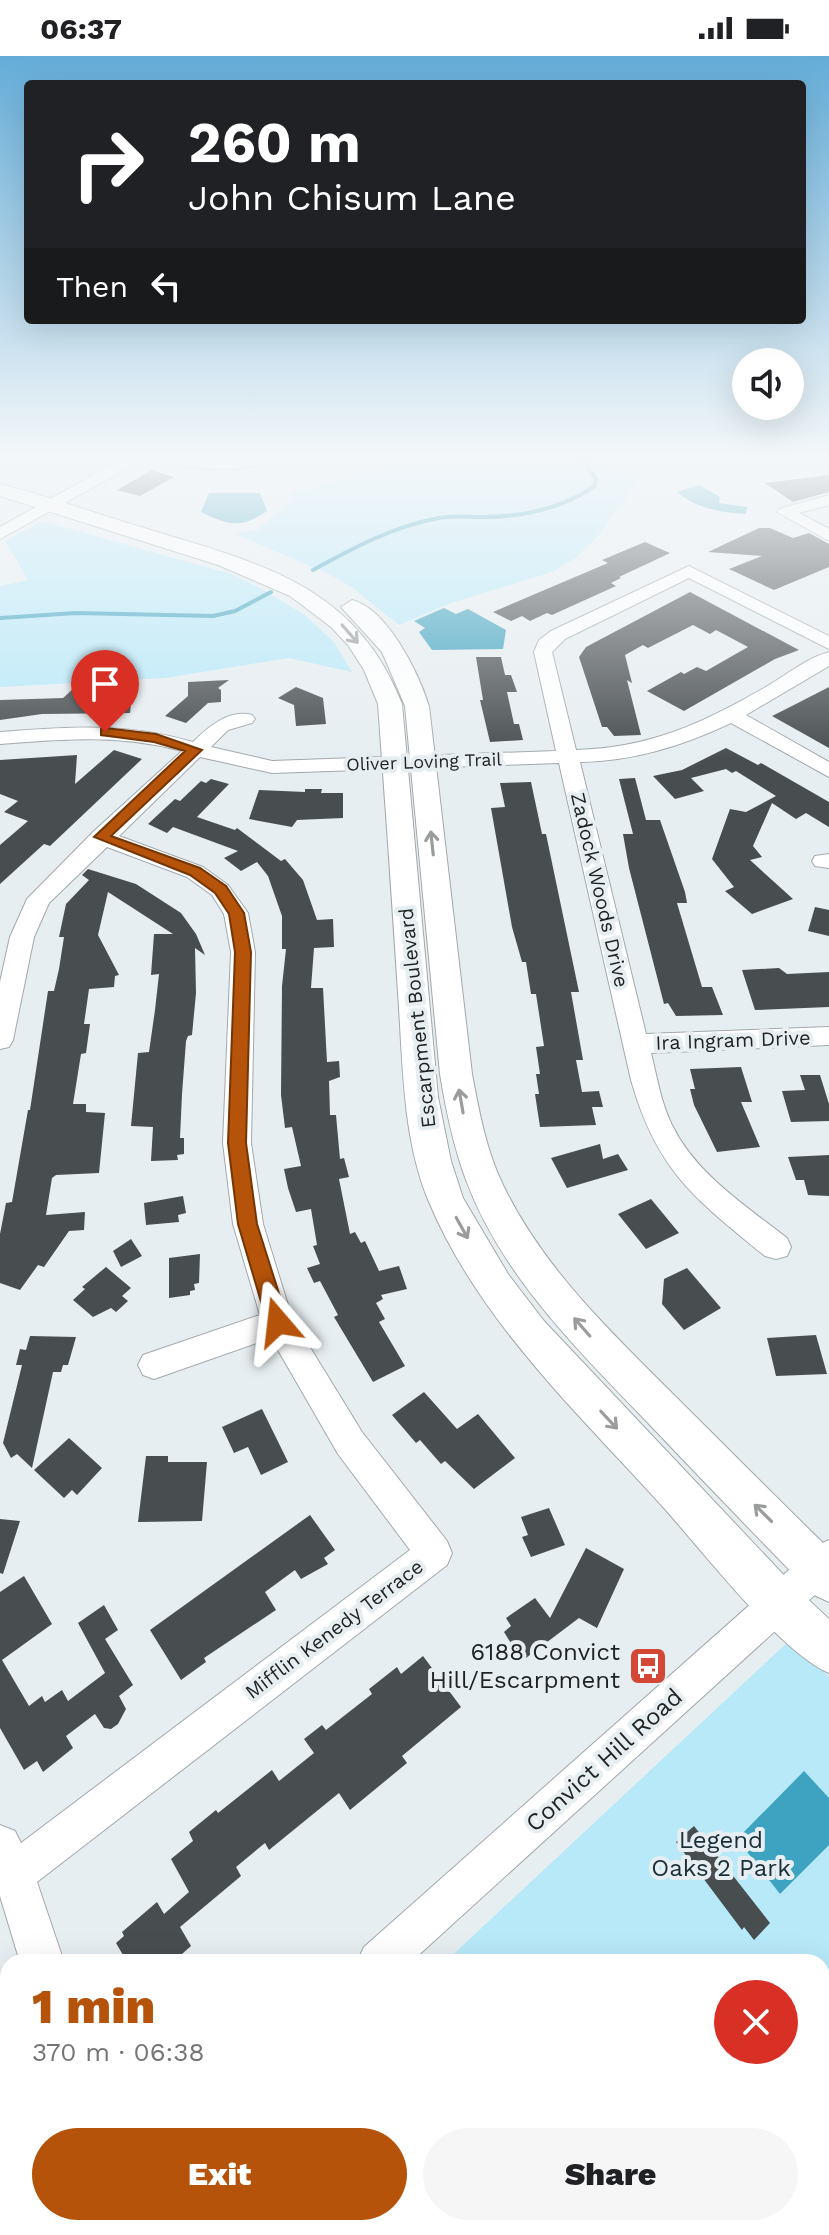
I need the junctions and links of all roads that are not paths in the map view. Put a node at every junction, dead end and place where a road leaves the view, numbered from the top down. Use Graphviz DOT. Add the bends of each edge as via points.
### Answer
graph roads {
  1 [pos="254,557"];
  2 [pos="829,643"];
  3 [pos="829,658"];
  4 [pos="732,715"];
  5 [pos="245,719"];
  6 [pos="0,738"];
  7 [pos="195,750"];
  8 [pos="569,758"];
  9 [pos="409,763"];
  10 [pos="829,771"];
  11 [pos="101,837"];
  12 [pos="450,1012"];
  13 [pos="414,1014"];
  14 [pos="829,1036"];
  15 [pos="0,1040"];
  16 [pos="636,1044"];
  17 [pos="776,1247"];
  18 [pos="527,1258"];
  19 [pos="488,1274"];
  20 [pos="278,1322"];
  21 [pos="154,1365"];
  22 [pos="825,1569"];
  23 [pos="780,1604"];
  24 [pos="829,1650"];
  25 [pos="7,1860"];
  26 [pos="39,1954"];
  27 [pos="388,1954"];
  1 -- 9 [label="main road, Escarpment Boulevard" via="344,601 368,621 403,665 417,706"];
  2 -- 8 [label="street, Zadock Woods Drive" via="689,571 546,644 545,663"];
  3 -- 4 [label="street, Oliver Loving Trail"];
  4 -- 8 [label="street, Oliver Loving Trail" via="651,749"];
  4 -- 10 [label="street"];
  5 -- 7 [label="street" via="221,726"];
  6 -- 7 [label="street, Oliver Loving Trail" via="114,732"];
  7 -- 9 [label="street, Oliver Loving Trail" via="272,767"];
  7 -- 11 [label="street"];
  8 -- 9 [label="street, Oliver Loving Trail"];
  8 -- 16 [label="street, Zadock Woods Drive"];
  12 -- 9 [label="main road, Escarpment Boulevard, one-way"];
  9 -- 13 [label="main road, Escarpment Boulevard"];
  11 -- 15 [label="street" via="31,910"];
  11 -- 20 [label="street, Mifflin Kenedy Terrace" via="195,872 220,890 236,913 243,952 237,1143 248,1224"];
  12 -- 13 [label="main road"];
  18 -- 12 [label="main road, Escarpment Boulevard, one-way" via="484,1182 465,1124"];
  13 -- 19 [label="main road, Escarpment Boulevard, one-way" via="433,1157 446,1199"];
  14 -- 16 [label="street, Ira Ingram Drive"];
  16 -- 17 [label="street, Zadock Woods Drive" via="653,1112 669,1146 700,1183"];
  18 -- 19 [label="main road"];
  22 -- 18 [label="main road, Escarpment Boulevard, one-way" via="584,1331"];
  19 -- 23 [label="main road, Escarpment Boulevard, one-way" via="560,1367"];
  20 -- 21 [label="street"];
  20 -- 25 [label="street, Mifflin Kenedy Terrace" via="350,1443 434,1553"];
  22 -- 23 [label="street, Convict Hill Road"];
  23 -- 24 [label="main road, Escarpment Boulevard"];
  23 -- 27 [label="street, Convict Hill Road"];
  25 -- 26 [label="street"];
}
